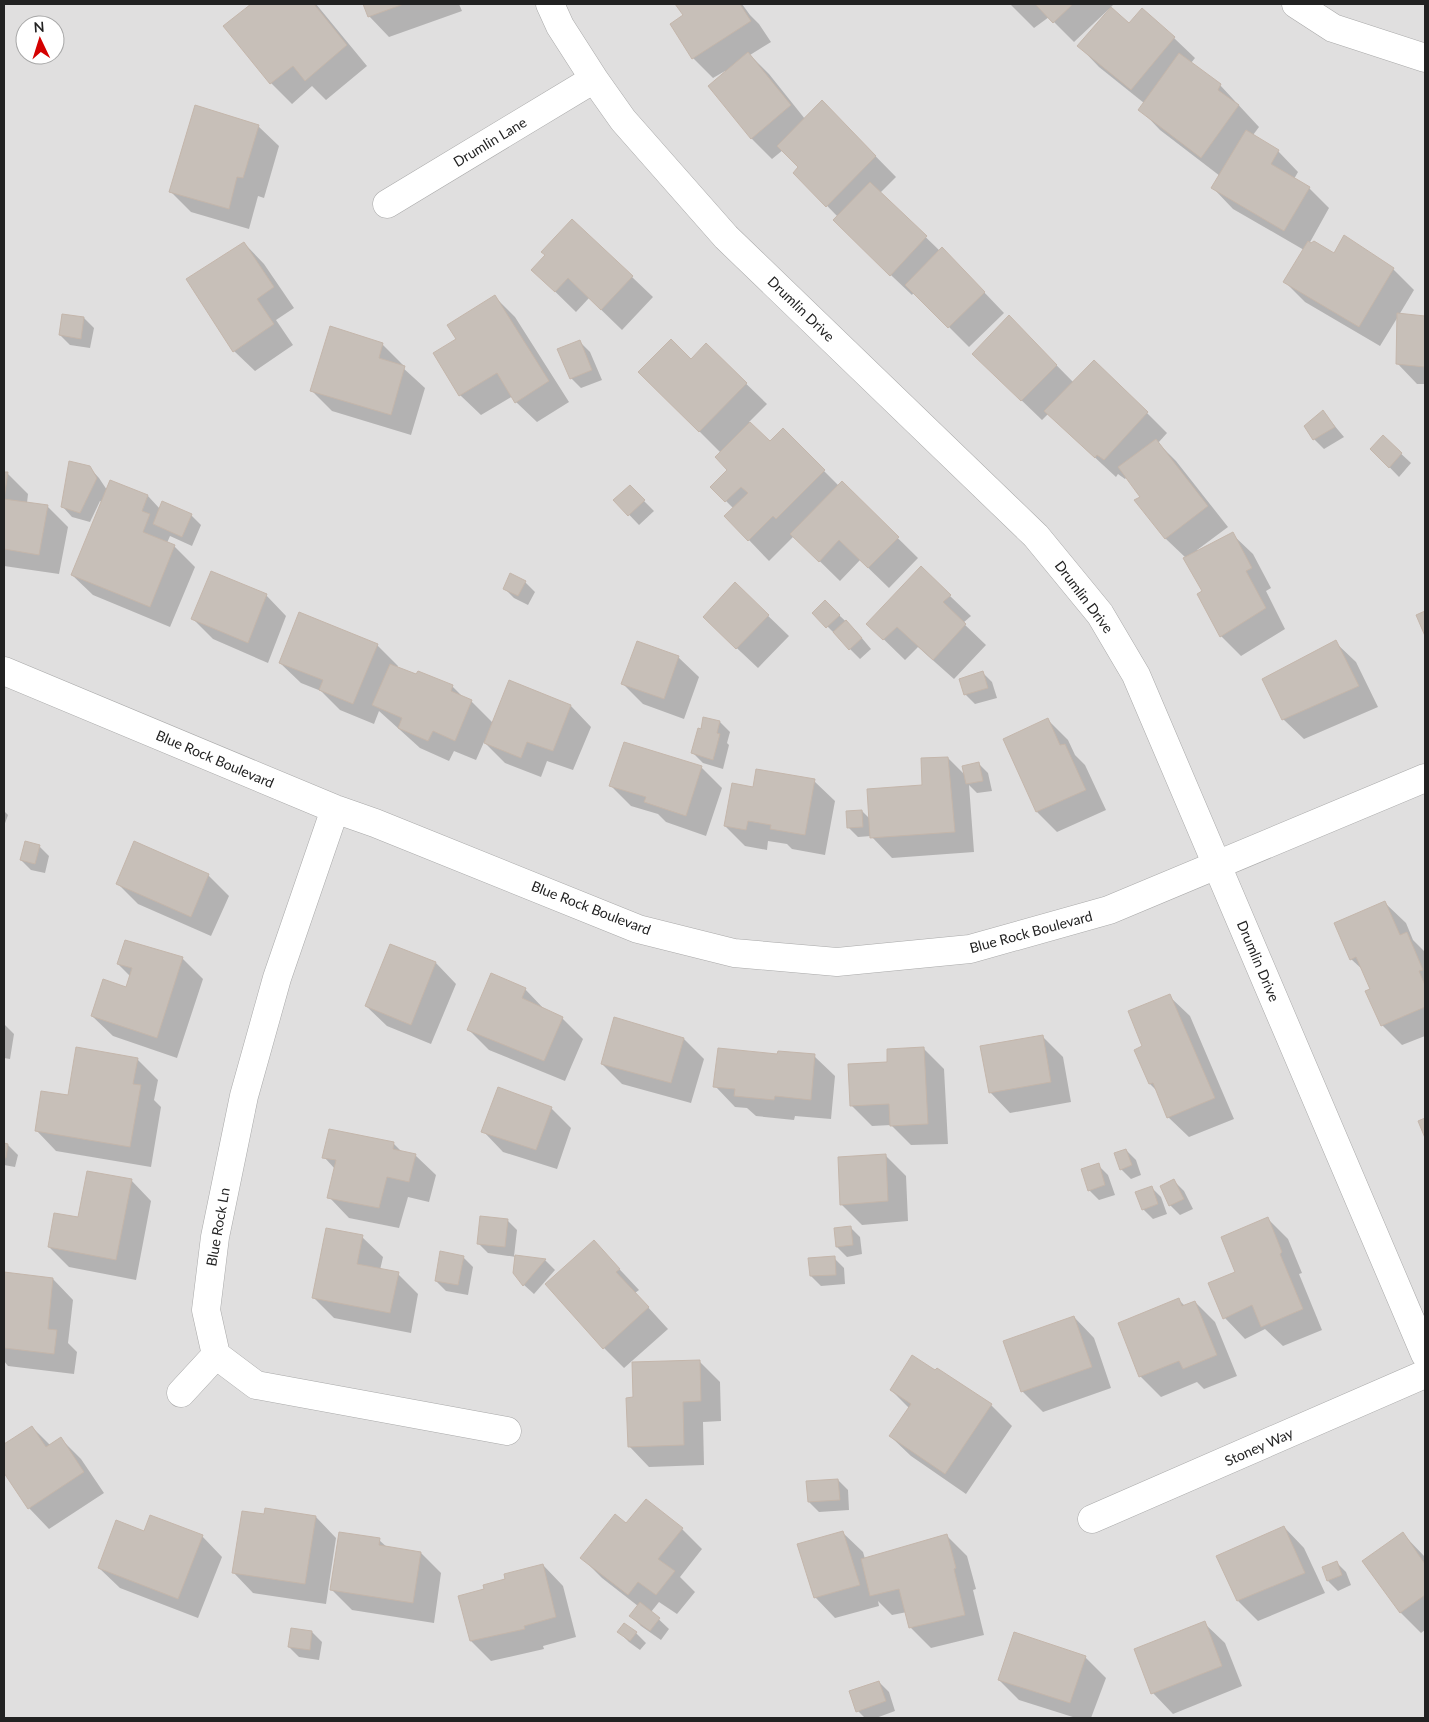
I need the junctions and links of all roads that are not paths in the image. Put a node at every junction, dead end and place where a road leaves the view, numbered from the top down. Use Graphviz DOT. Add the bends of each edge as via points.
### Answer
graph roads {
  1 [pos="550,4"];
  2 [pos="1296,4"];
  3 [pos="1425,58"];
  4 [pos="594,79"];
  5 [pos="387,204"];
  6 [pos="4,671"];
  7 [pos="1425,778"];
  8 [pos="335,809"];
  9 [pos="1217,864"];
  10 [pos="1425,1354"];
  11 [pos="216,1355"];
  12 [pos="1425,1374"];
  13 [pos="181,1393"];
  14 [pos="507,1431"];
  15 [pos="1092,1519"];
  1 -- 4 [label="street, Drumlin Drive" via="560,26"];
  2 -- 3 [label="street" via="1333,28"];
  4 -- 5 [label="street, Drumlin Lane"];
  4 -- 9 [label="street, Drumlin Drive" via="623,120 726,237 1036,536 1100,614 1136,675"];
  6 -- 8 [label="street, Blue Rock Boulevard"];
  7 -- 9 [label="street, Blue Rock Boulevard"];
  8 -- 9 [label="street, Blue Rock Boulevard" via="375,822 638,929 734,953 837,962 970,949 1109,910"];
  8 -- 11 [label="street, Blue Rock Ln" via="277,978 244,1096 215,1237 206,1310"];
  9 -- 10 [label="street, Drumlin Drive"];
  11 -- 13 [label="street"];
  11 -- 14 [label="street" via="256,1385"];
  12 -- 15 [label="street, Stoney Way"];
}
